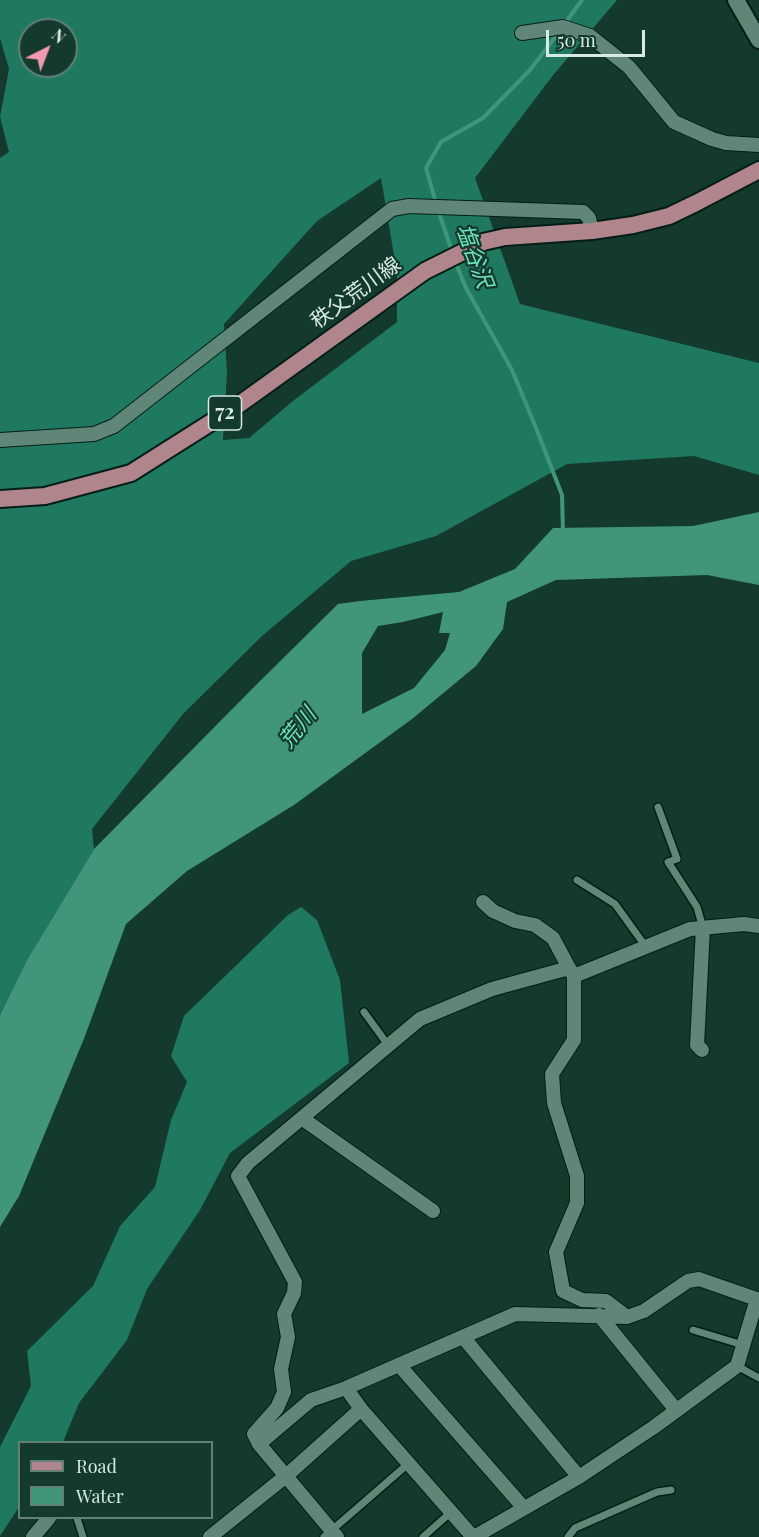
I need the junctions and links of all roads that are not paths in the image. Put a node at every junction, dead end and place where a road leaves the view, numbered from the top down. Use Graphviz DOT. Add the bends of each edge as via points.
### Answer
graph roads {
  1 [pos="736,0"];
  2 [pos="522,33"];
  3 [pos="759,40"];
  4 [pos="759,145"];
  5 [pos="759,170"];
  6 [pos="592,231"];
  7 [pos="0,440"];
  8 [pos="0,499"];
  9 [pos="658,807"];
  10 [pos="578,880"];
  11 [pos="483,902"];
  12 [pos="759,926"];
  13 [pos="704,928"];
  14 [pos="646,947"];
  15 [pos="571,972"];
  16 [pos="364,1012"];
  17 [pos="388,1045"];
  18 [pos="702,1050"];
  19 [pos="303,1119"];
  20 [pos="433,1211"];
  21 [pos="758,1300"];
  22 [pos="599,1315"];
  23 [pos="627,1317"];
  24 [pos="693,1330"];
  25 [pos="463,1337"];
  26 [pos="743,1345"];
  27 [pos="399,1365"];
  28 [pos="737,1366"];
  29 [pos="759,1378"];
  30 [pos="346,1388"];
  31 [pos="361,1409"];
  32 [pos="676,1410"];
  33 [pos="259,1444"];
  34 [pos="408,1464"];
  35 [pos="286,1476"];
  36 [pos="579,1477"];
  37 [pos="671,1490"];
  38 [pos="523,1507"];
  39 [pos="450,1513"];
  40 [pos="48,1519"];
  41 [pos="77,1519"];
  42 [pos="331,1535"];
  43 [pos="33,1537"];
  44 [pos="83,1537"];
  45 [pos="210,1537"];
  46 [pos="423,1537"];
  47 [pos="473,1537"];
  48 [pos="568,1537"];
  1 -- 3 [label="street"];
  2 -- 4 [label="street" via="563,27 590,36 629,67 674,122 726,143"];
  5 -- 6 [label="main road, 秩父荒川線 / 72" via="669,216"];
  6 -- 7 [label="street" via="583,212 409,206 392,209 114,426 94,434"];
  6 -- 8 [label="main road, 秩父荒川線 / 72" via="483,242 425,271 237,406 131,473 45,496"];
  9 -- 13 [label="lane" via="677,859 668,862 697,907"];
  10 -- 14 [label="lane" via="615,904"];
  11 -- 15 [label="street" via="493,911 535,925 553,938"];
  12 -- 13 [label="street"];
  13 -- 14 [label="street" via="690,929"];
  13 -- 18 [label="street" via="697,1045"];
  14 -- 15 [label="street"];
  15 -- 17 [label="street" via="492,989 420,1019"];
  15 -- 23 [label="street" via="574,1040 552,1074 554,1103 577,1176 577,1203 556,1252 563,1291 582,1300 606,1300"];
  16 -- 17 [label="lane"];
  17 -- 19 [label="street"];
  19 -- 20 [label="street"];
  19 -- 33 [label="street" via="248,1163 238,1176 295,1282 284,1314 288,1337 281,1369 284,1392 277,1408 255,1434"];
  21 -- 23 [label="street" via="699,1279 688,1281 644,1311"];
  21 -- 26 [label="street"];
  22 -- 23 [label="street"];
  22 -- 25 [label="street" via="515,1314"];
  22 -- 32 [label="street"];
  24 -- 26 [label="lane"];
  25 -- 27 [label="street"];
  25 -- 36 [label="street"];
  26 -- 28 [label="street"];
  27 -- 30 [label="street"];
  27 -- 38 [label="street"];
  28 -- 29 [label="lane"];
  28 -- 32 [label="street"];
  30 -- 31 [label="street"];
  30 -- 33 [label="street" via="311,1400"];
  31 -- 34 [label="street"];
  31 -- 35 [label="street"];
  32 -- 36 [label="street"];
  33 -- 35 [label="street"];
  34 -- 39 [label="street"];
  34 -- 42 [label="lane"];
  35 -- 42 [label="street"];
  35 -- 45 [label="street"];
  36 -- 38 [label="street"];
  37 -- 48 [label="lane" via="657,1492 575,1528"];
  38 -- 47 [label="street"];
  39 -- 46 [label="lane"];
  39 -- 47 [label="street"];
  40 -- 43 [label="street"];
  41 -- 44 [label="lane"];
}
